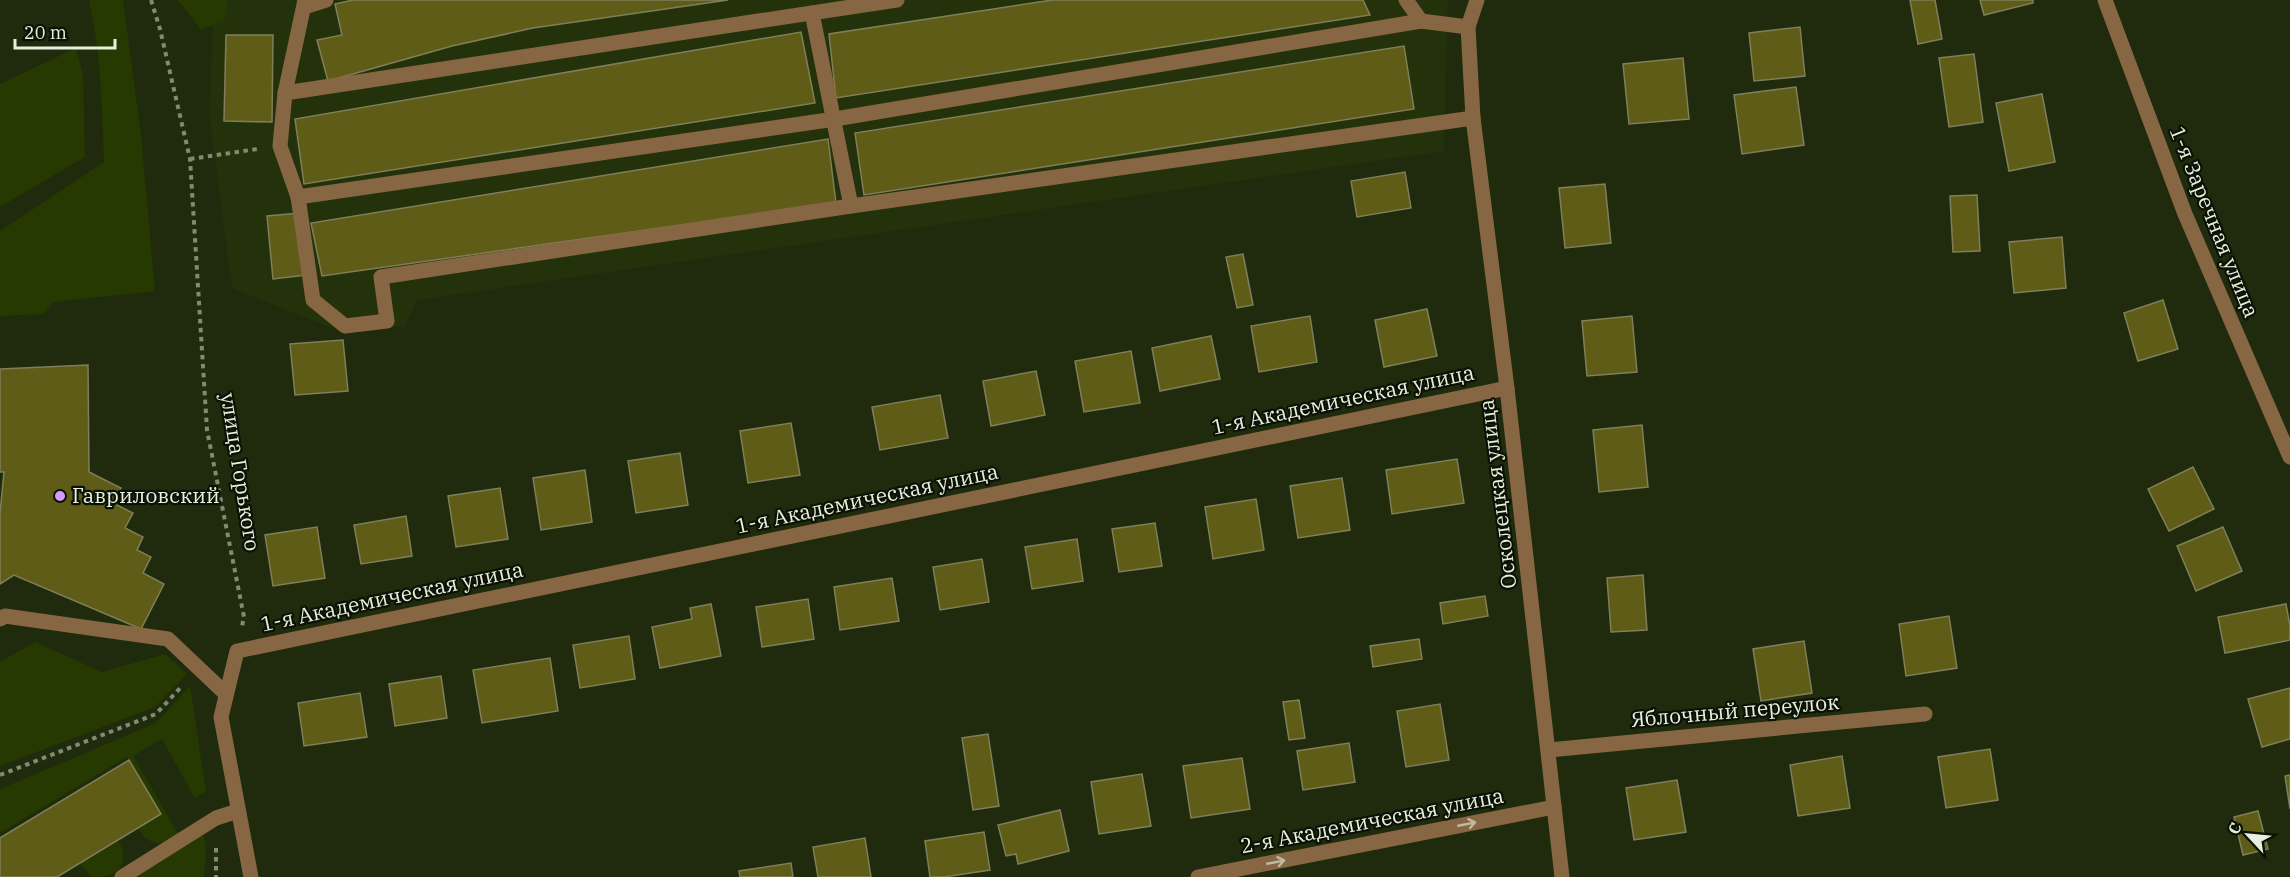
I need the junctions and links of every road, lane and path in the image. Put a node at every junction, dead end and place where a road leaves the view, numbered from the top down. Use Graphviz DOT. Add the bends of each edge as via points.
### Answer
graph roads {
  1 [pos="151,0"];
  2 [pos="326,0"];
  3 [pos="897,0"];
  4 [pos="1406,0"];
  5 [pos="1477,0"];
  6 [pos="2105,0"];
  7 [pos="305,4"];
  8 [pos="812,13"];
  9 [pos="1421,21"];
  10 [pos="1468,27"];
  11 [pos="285,93"];
  12 [pos="1473,118"];
  13 [pos="835,119"];
  14 [pos="280,146"];
  15 [pos="190,159"];
  16 [pos="298,197"];
  17 [pos="851,206"];
  18 [pos="1506,388"];
  19 [pos="2290,457"];
  20 [pos="0,619"];
  21 [pos="237,651"];
  22 [pos="187,680"];
  23 [pos="226,694"];
  24 [pos="1925,714"];
  25 [pos="1549,750"];
  26 [pos="0,775"];
  27 [pos="1554,807"];
  28 [pos="238,811"];
  29 [pos="216,818"];
  30 [pos="122,877"];
  31 [pos="216,877"];
  32 [pos="251,877"];
  33 [pos="1198,877"];
  34 [pos="1562,877"];
  1 -- 15 [label="path, улица Горького"];
  2 -- 7 [label="street"];
  3 -- 8 [label="street"];
  4 -- 9 [label="street"];
  5 -- 10 [label="street, Осколецкая улица"];
  6 -- 19 [label="street, 1-я Заречная улица" via="2185,214"];
  7 -- 11 [label="street"];
  8 -- 11 [label="street"];
  8 -- 13 [label="street"];
  9 -- 10 [label="street"];
  9 -- 13 [label="street"];
  10 -- 12 [label="street, Осколецкая улица"];
  11 -- 14 [label="street"];
  12 -- 17 [label="street"];
  12 -- 18 [label="street, Осколецкая улица"];
  13 -- 16 [label="street"];
  13 -- 17 [label="street"];
  14 -- 15 [label="path"];
  14 -- 16 [label="street"];
  15 -- 21 [label="path, улица Горького" via="207,430 244,617"];
  16 -- 17 [label="street" via="314,300 345,326 387,321 381,277"];
  18 -- 21 [label="street, 1-я Академическая улица"];
  18 -- 25 [label="street, Осколецкая улица"];
  20 -- 23 [label="street" via="5,616 168,639"];
  21 -- 23 [label="street"];
  22 -- 26 [label="path" via="156,714"];
  23 -- 28 [label="street" via="221,717"];
  24 -- 25 [label="street, Яблочный переулок"];
  25 -- 27 [label="street, Осколецкая улица"];
  33 -- 27 [label="street, 2-я Академическая улица, one-way"];
  27 -- 34 [label="street, Осколецкая улица"];
  28 -- 29 [label="street"];
  28 -- 32 [label="street"];
  29 -- 30 [label="street"];
  29 -- 31 [label="path"];
}
